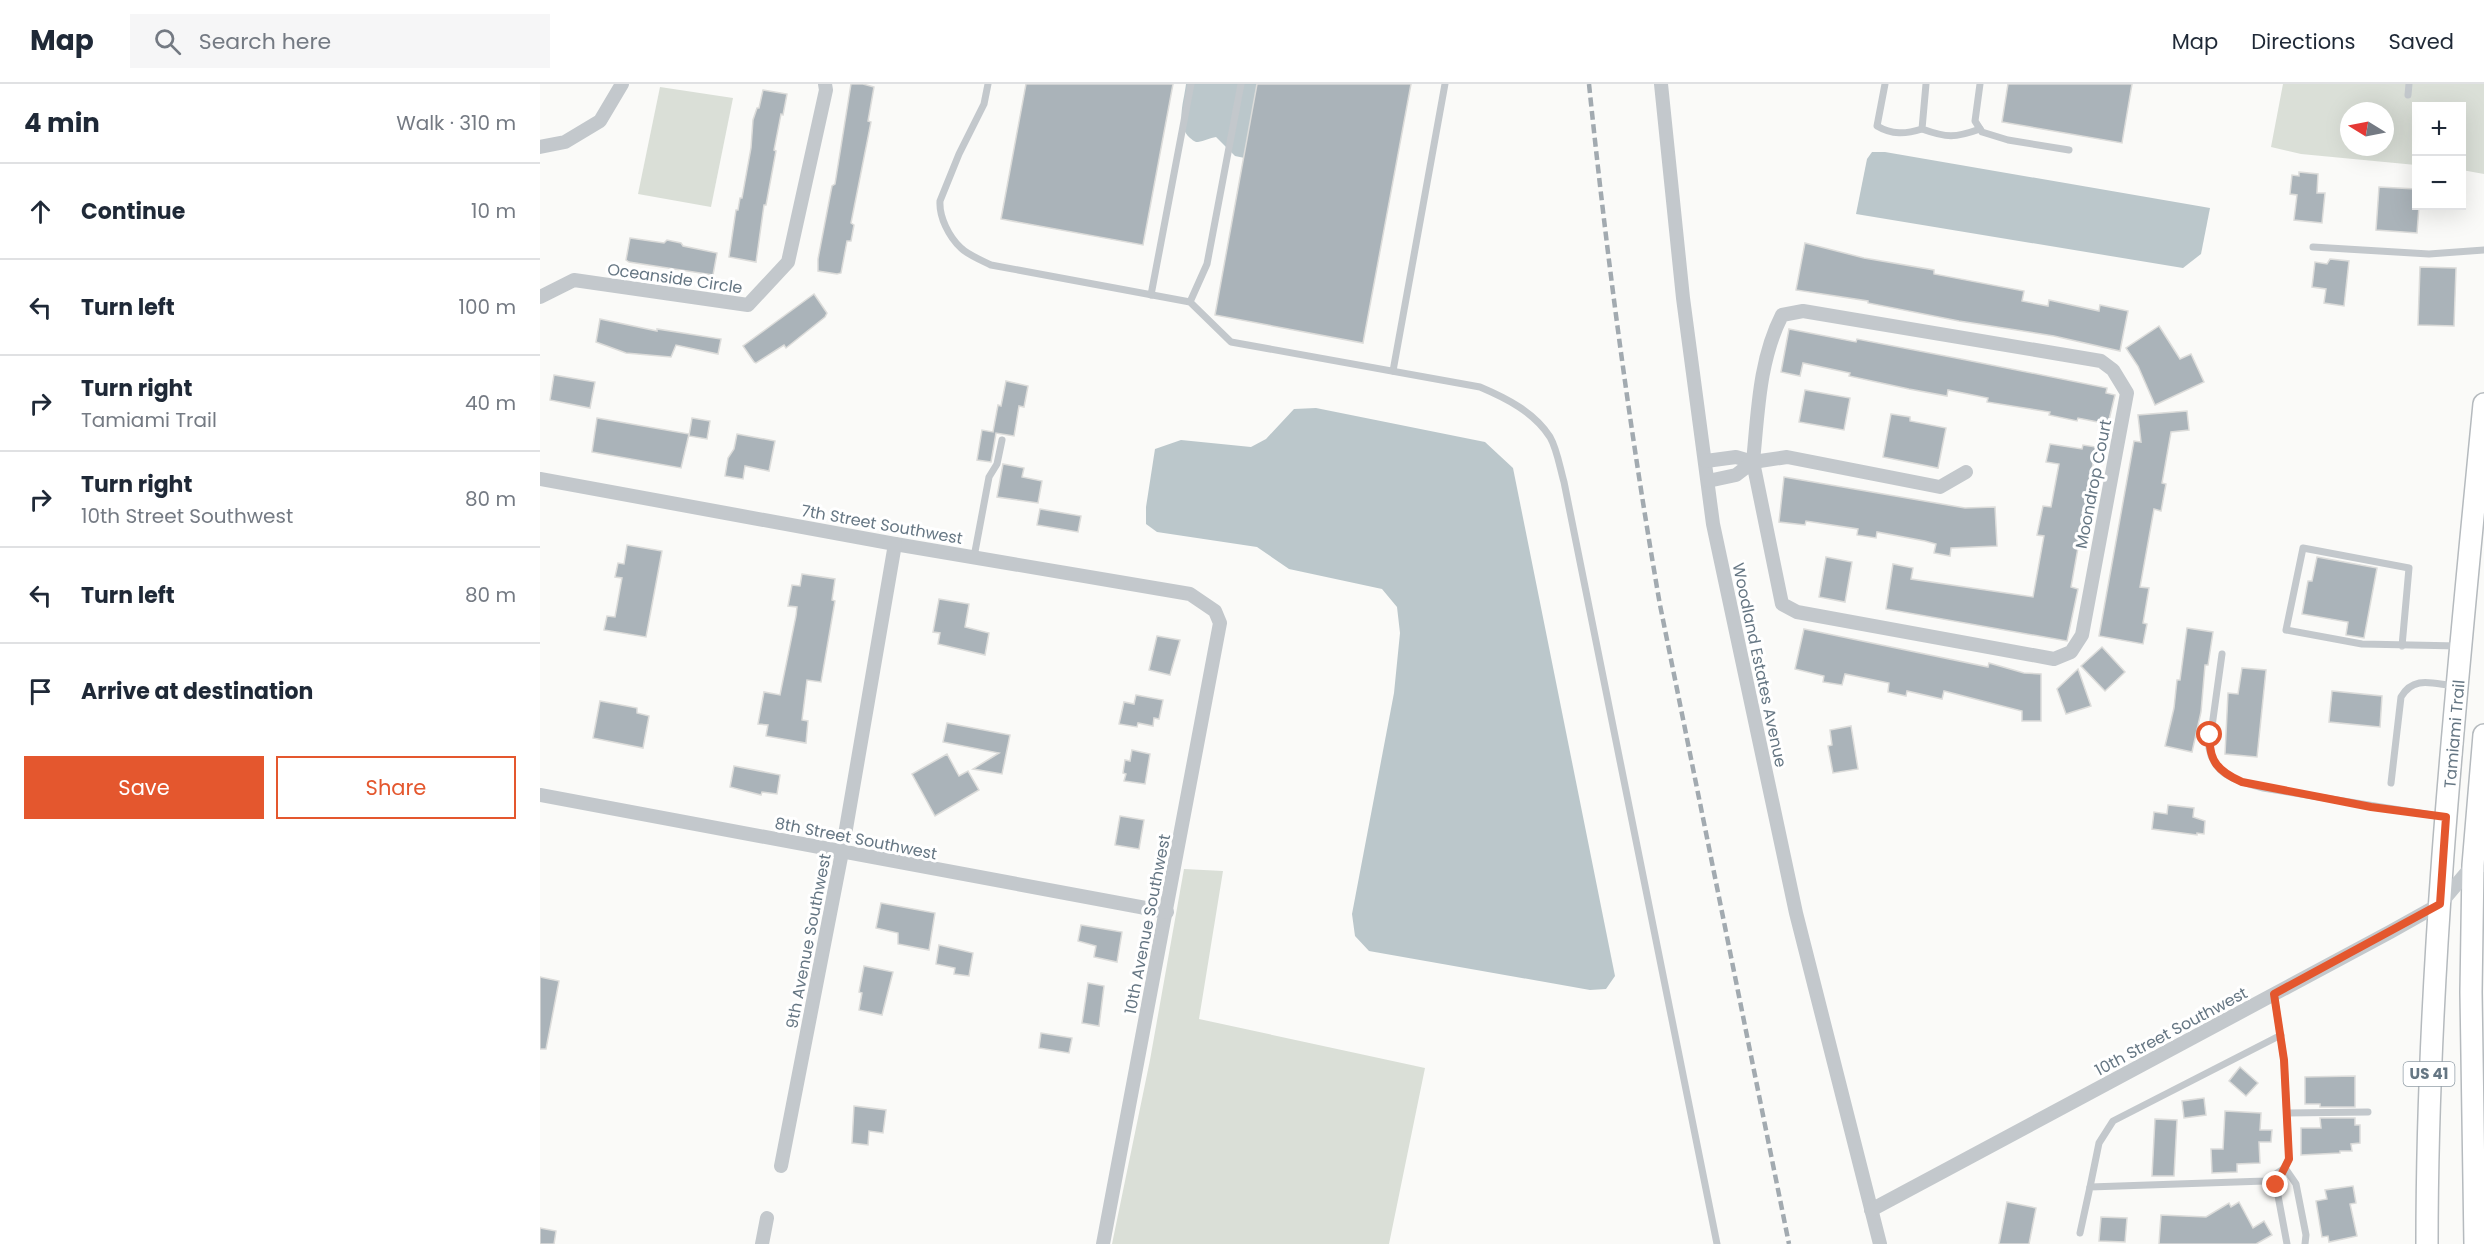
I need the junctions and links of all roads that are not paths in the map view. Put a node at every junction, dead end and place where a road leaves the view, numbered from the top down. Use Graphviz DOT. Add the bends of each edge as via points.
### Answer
graph roads {
  1 [pos="622,84"];
  2 [pos="825,84"];
  3 [pos="988,84"];
  4 [pos="1191,84"];
  5 [pos="1241,84"];
  6 [pos="1445,84"];
  7 [pos="1661,84"];
  8 [pos="1886,84"];
  9 [pos="1926,84"];
  10 [pos="1980,84"];
  11 [pos="2409,84"];
  12 [pos="2408,95"];
  13 [pos="1922,129"];
  14 [pos="1980,129"];
  15 [pos="540,147"];
  16 [pos="2069,150"];
  17 [pos="2313,247"];
  18 [pos="2484,250"];
  19 [pos="1152,295"];
  20 [pos="540,297"];
  21 [pos="1190,302"];
  22 [pos="1393,371"];
  23 [pos="2484,404"];
  24 [pos="1002,440"];
  25 [pos="1706,461"];
  26 [pos="1753,462"];
  27 [pos="1966,472"];
  28 [pos="540,479"];
  29 [pos="1708,481"];
  30 [pos="895,544"];
  31 [pos="974,557"];
  32 [pos="1215,611"];
  33 [pos="2402,646"];
  34 [pos="2461,646"];
  35 [pos="2222,654"];
  36 [pos="2458,686"];
  37 [pos="2484,735"];
  38 [pos="2391,783"];
  39 [pos="540,795"];
  40 [pos="2446,817"];
  41 [pos="842,852"];
  42 [pos="2479,865"];
  43 [pos="2440,904"];
  44 [pos="1167,912"];
  45 [pos="2274,994"];
  46 [pos="2280,1035"];
  47 [pos="2368,1112"];
  48 [pos="2287,1113"];
  49 [pos="2478,1118"];
  50 [pos="781,1166"];
  51 [pos="2284,1168"];
  52 [pos="2090,1187"];
  53 [pos="1871,1210"];
  54 [pos="767,1218"];
  55 [pos="2080,1233"];
  56 [pos="762,1244"];
  57 [pos="1103,1244"];
  58 [pos="1718,1244"];
  59 [pos="1880,1244"];
  60 [pos="2287,1244"];
  61 [pos="2305,1244"];
  62 [pos="2427,1244"];
  63 [pos="2475,1244"];
  1 -- 15 [label="street" via="600,121 565,142"];
  2 -- 20 [label="street, Oceanside Circle" via="788,262 748,305 574,280"];
  3 -- 19 [label="lane" via="984,104 940,201 947,230 961,249 991,265"];
  4 -- 19 [label="lane"];
  5 -- 21 [label="lane" via="1207,264"];
  6 -- 22 [label="lane"];
  7 -- 25 [label="street, Woodland Estates Avenue" via="1683,298"];
  8 -- 13 [label="lane" via="1877,126 1887,133"];
  9 -- 13 [label="lane"];
  10 -- 14 [label="lane" via="1974,122"];
  11 -- 12 [label="lane"];
  13 -- 14 [label="lane" via="1946,137"];
  14 -- 16 [label="lane" via="2008,140"];
  17 -- 18 [label="lane" via="2429,254"];
  19 -- 21 [label="lane"];
  21 -- 22 [label="lane" via="1230,342"];
  22 -- 58 [label="lane" via="1480,387 1508,399 1534,418 1551,438 1564,482"];
  23 -- 34 [label="main road, Tamiami Trail / US 41"];
  24 -- 31 [label="lane" via="997,464 989,477"];
  25 -- 26 [label="street" via="1736,457"];
  25 -- 29 [label="street, Woodland Estates Avenue"];
  26 -- 26 [label="street, Moondrop Court" via="1771,336 1782,315 1803,310 2101,361 2113,370 2127,393 2082,635 2072,652 2054,659 1797,612 1782,604"];
  26 -- 27 [label="street" via="1787,457 1940,487"];
  26 -- 29 [label="street" via="1736,475"];
  28 -- 30 [label="street, 7th Street Southwest"];
  29 -- 53 [label="street, Woodland Estates Avenue" via="1713,524 1796,913"];
  30 -- 31 [label="street, 7th Street Southwest"];
  30 -- 41 [label="street, 9th Avenue Southwest"];
  31 -- 32 [label="street, 7th Street Southwest" via="1190,594"];
  32 -- 44 [label="street, 10th Avenue Southwest" via="1220,623"];
  33 -- 33 [label="lane" via="2362,644 2286,630 2303,548 2409,568"];
  33 -- 34 [label="lane"];
  34 -- 36 [label="main road, Tamiami Trail / US 41"];
  35 -- 40 [label="lane" via="2209,748 2223,773 2263,788"];
  36 -- 38 [label="lane" via="2414,682 2407,687 2401,697"];
  36 -- 40 [label="main road, Tamiami Trail / US 41"];
  37 -- 42 [label="main road, Tamiami Trail / US 41"];
  39 -- 41 [label="street, 8th Street Southwest"];
  40 -- 43 [label="main road, Tamiami Trail / US 41"];
  41 -- 44 [label="street, 8th Street Southwest"];
  41 -- 50 [label="street, 9th Avenue Southwest"];
  42 -- 43 [label="street, 10th Street Southwest"];
  42 -- 49 [label="main road, Tamiami Trail / US 41" via="2474,998"];
  43 -- 45 [label="street, 10th Street Southwest"];
  43 -- 62 [label="main road, Tamiami Trail / US 41" via="2429,1073"];
  44 -- 57 [label="street, 10th Avenue Southwest"];
  45 -- 46 [label="lane"];
  45 -- 53 [label="street, 10th Street Southwest"];
  46 -- 48 [label="lane"];
  46 -- 52 [label="lane" via="2113,1121 2099,1143"];
  47 -- 48 [label="lane"];
  48 -- 51 [label="lane" via="2289,1159"];
  49 -- 63 [label="main road, Tamiami Trail / US 41"];
  51 -- 52 [label="lane" via="2265,1181"];
  51 -- 60 [label="lane" via="2276,1185"];
  51 -- 61 [label="lane" via="2296,1184"];
  52 -- 55 [label="lane"];
  53 -- 59 [label="street, Woodland Estates Avenue"];
  54 -- 56 [label="street"];
}
